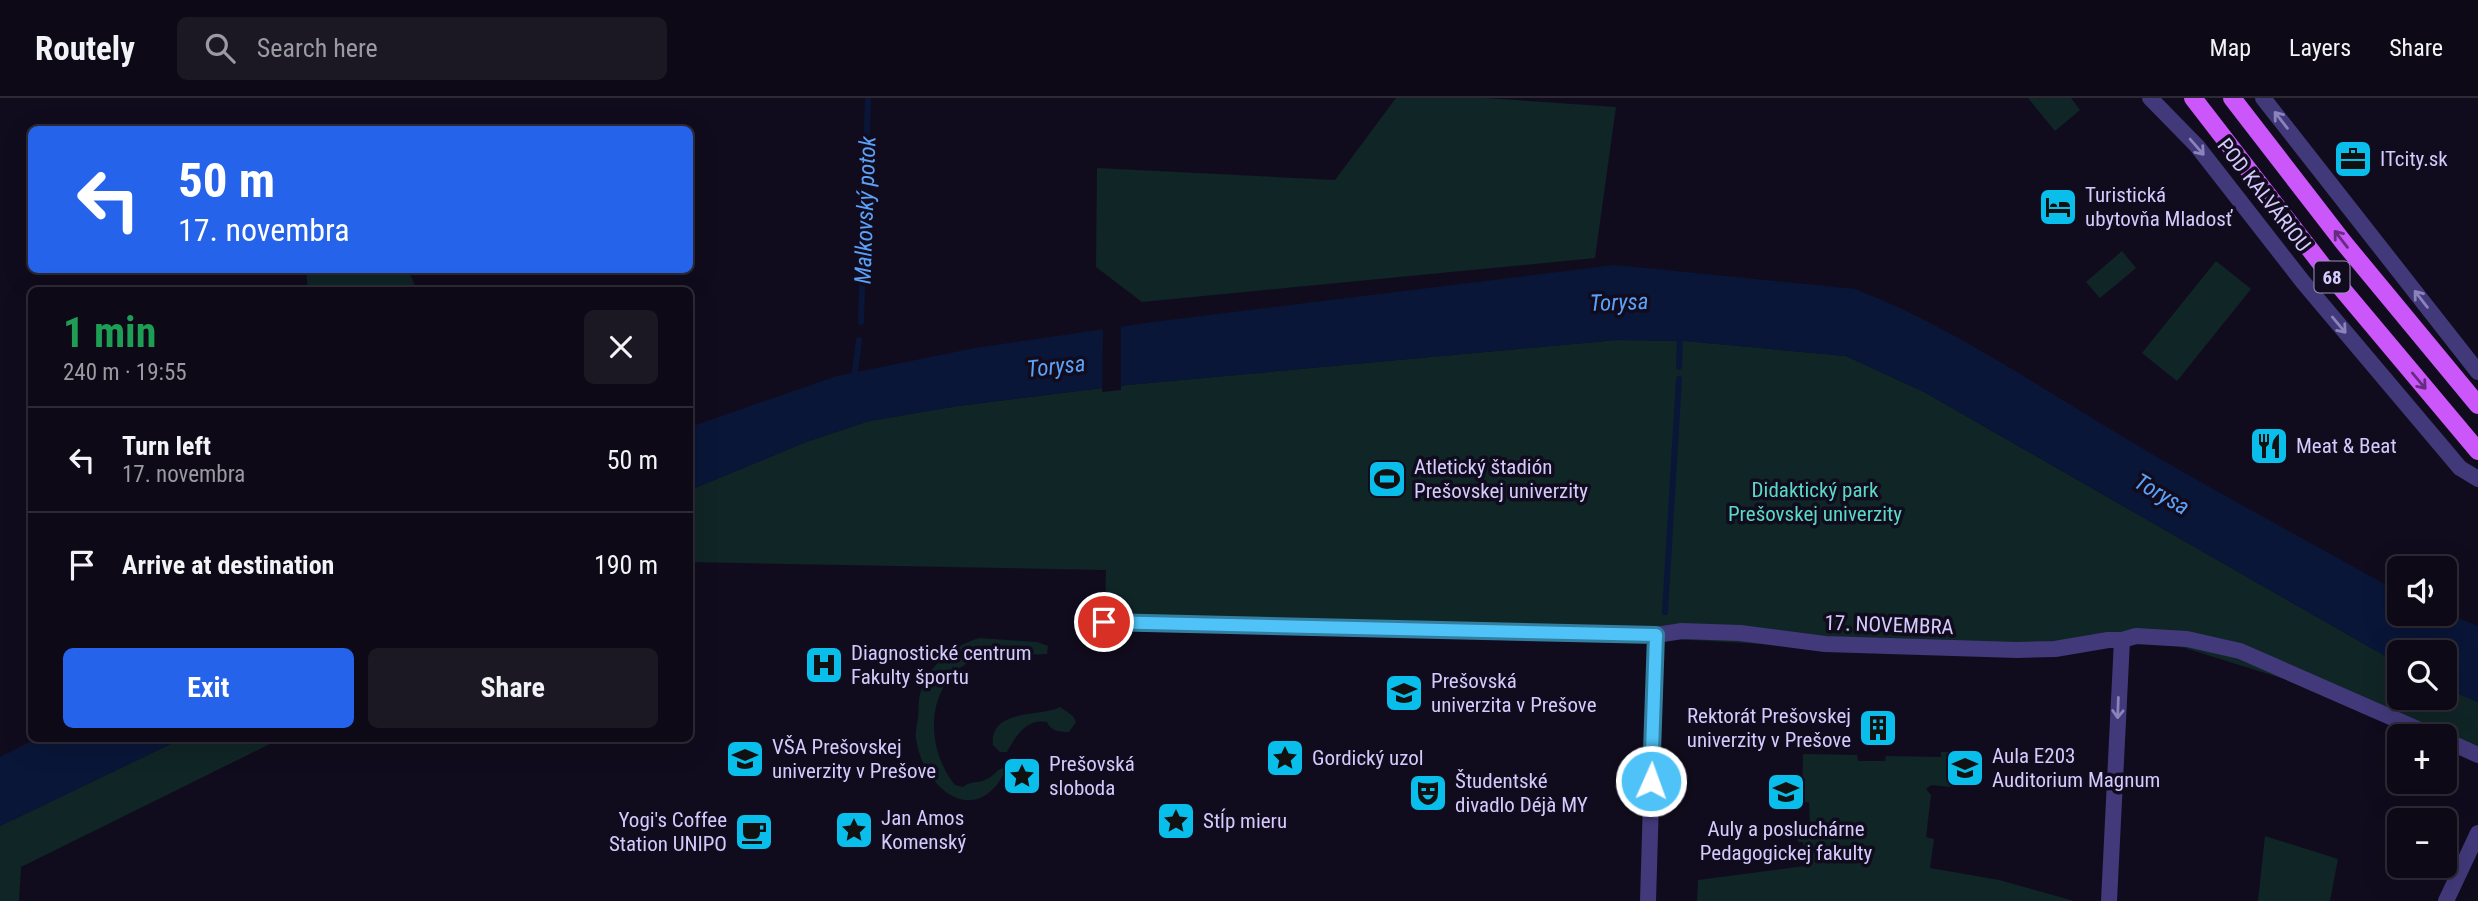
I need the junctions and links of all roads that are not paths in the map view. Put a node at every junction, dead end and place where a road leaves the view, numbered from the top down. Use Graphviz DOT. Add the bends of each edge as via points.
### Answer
graph roads {
  1 [pos="2150,98"];
  2 [pos="2193,98"];
  3 [pos="2232,98"];
  4 [pos="2263,98"];
  5 [pos="2478,372"];
  6 [pos="2478,405"];
  7 [pos="2478,450"];
  8 [pos="2478,479"];
  9 [pos="1104,622"];
  10 [pos="1656,635"];
  11 [pos="2122,640"];
  12 [pos="2406,724"];
  13 [pos="2457,745"];
  14 [pos="2478,755"];
  15 [pos="2478,833"];
  16 [pos="1648,901"];
  17 [pos="2109,901"];
  18 [pos="2446,901"];
  1 -- 8 [label="street, POD KALVÁRIOU, one-way" via="2197,146 2303,282 2460,468"];
  2 -- 7 [label="main road, POD KALVÁRIOU / 68, one-way" via="2322,265"];
  6 -- 3 [label="main road, POD KALVÁRIOU / 68, one-way"];
  5 -- 4 [label="street, one-way"];
  9 -- 10 [label="street, 17. NOVEMBRA"];
  10 -- 11 [label="street, 17. NOVEMBRA" via="1740,633 1825,644 2017,650"];
  10 -- 16 [label="street"];
  11 -- 12 [label="street, 17. NOVEMBRA" via="2167,637 2240,651"];
  11 -- 17 [label="street, one-way"];
  13 -- 14 [label="street"];
  15 -- 18 [label="street"];
}
